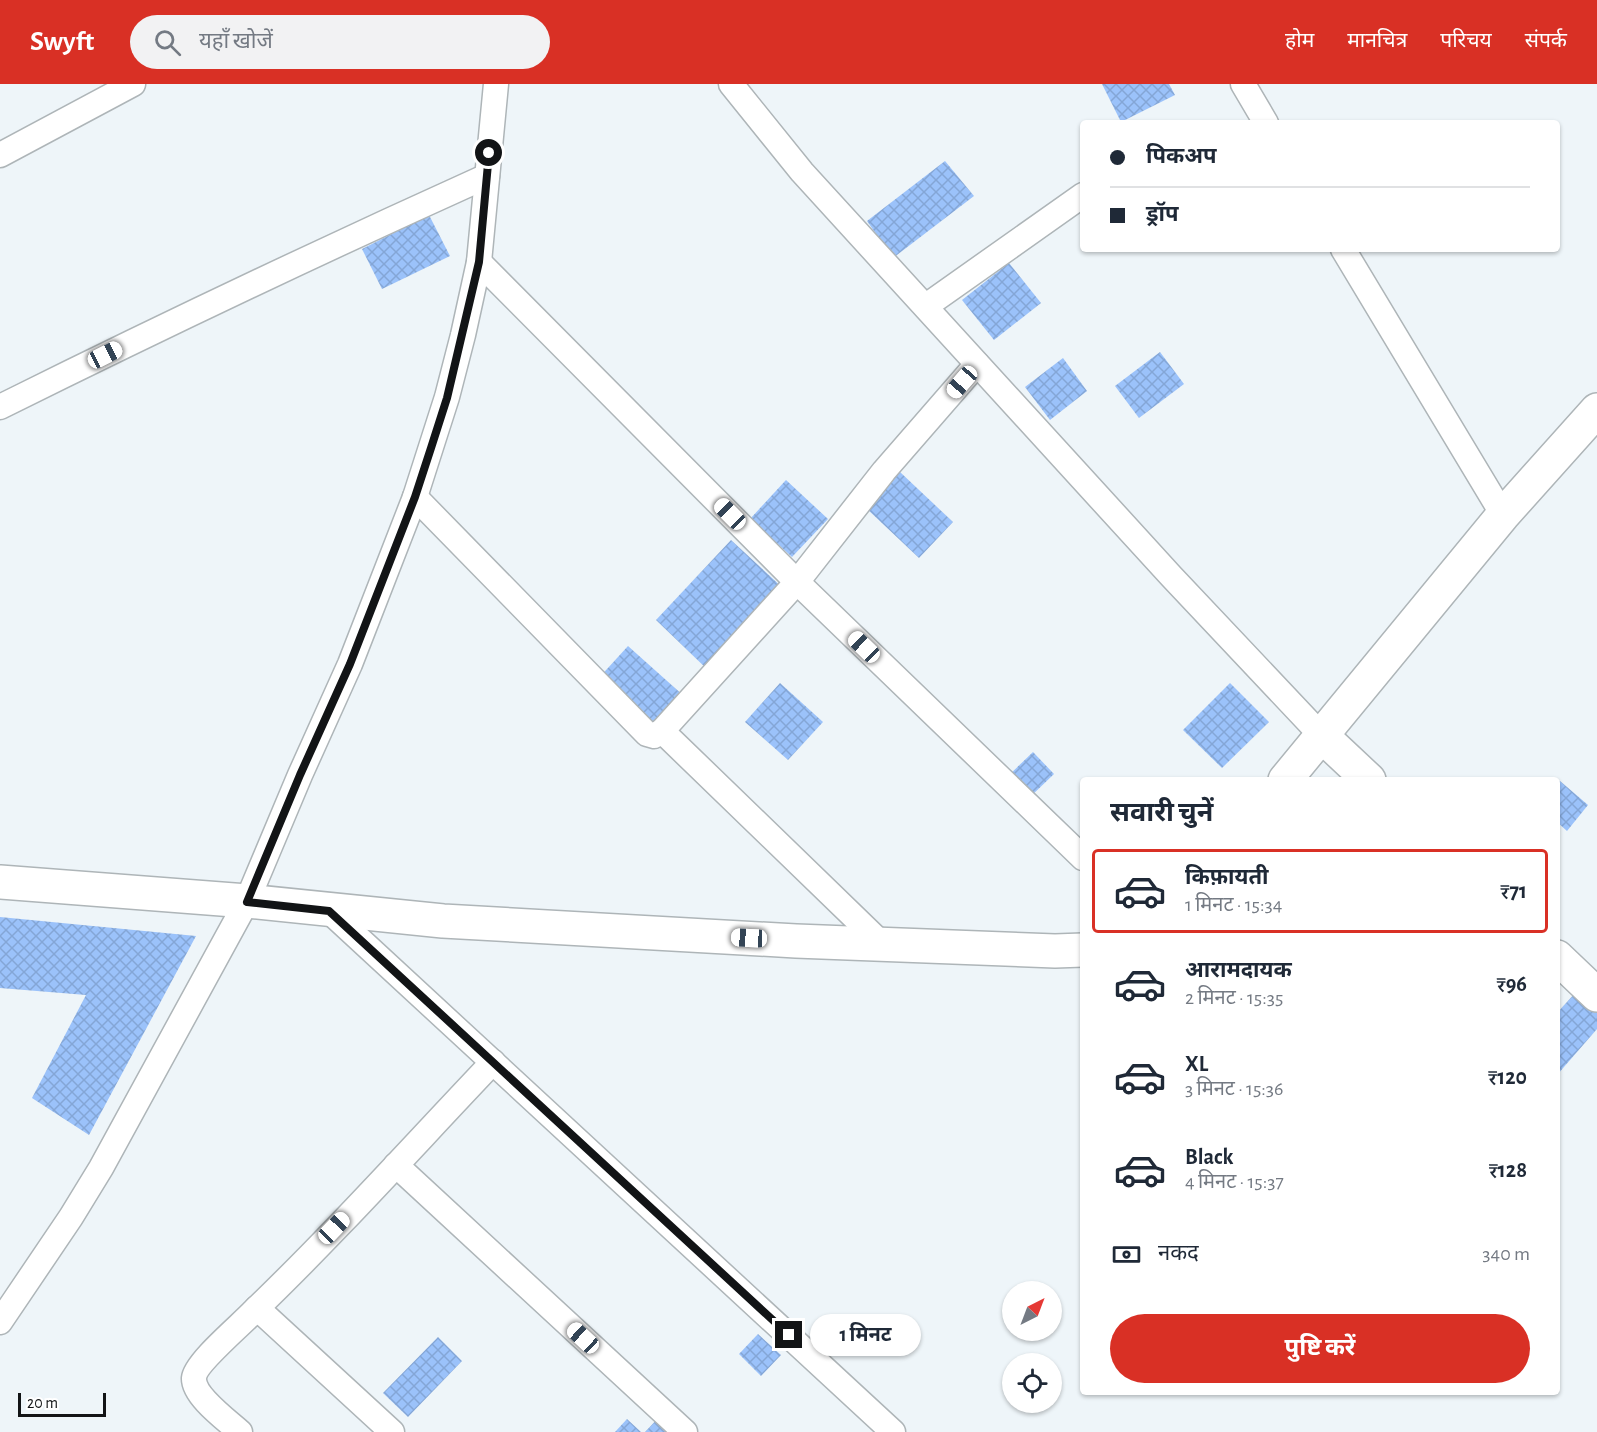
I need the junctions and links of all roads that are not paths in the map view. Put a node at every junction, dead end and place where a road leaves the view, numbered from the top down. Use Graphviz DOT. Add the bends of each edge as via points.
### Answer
graph roads {
  1 [pos="133,84"];
  2 [pos="496,84"];
  3 [pos="731,84"];
  4 [pos="1243,84"];
  5 [pos="1264,120"];
  6 [pos="0,156"];
  7 [pos="487,176"];
  8 [pos="1080,197"];
  9 [pos="1345,252"];
  10 [pos="479,262"];
  11 [pos="926,306"];
  12 [pos="977,364"];
  13 [pos="0,407"];
  14 [pos="1597,410"];
  15 [pos="415,497"];
  16 [pos="1503,515"];
  17 [pos="797,582"];
  18 [pos="662,731"];
  19 [pos="1321,735"];
  20 [pos="1287,777"];
  21 [pos="1366,777"];
  22 [pos="1080,855"];
  23 [pos="0,882"];
  24 [pos="247,902"];
  25 [pos="329,911"];
  26 [pos="882,944"];
  27 [pos="1080,950"];
  28 [pos="1560,960"];
  29 [pos="1597,995"];
  30 [pos="493,1062"];
  31 [pos="396,1165"];
  32 [pos="257,1308"];
  33 [pos="0,1322"];
  34 [pos="240,1432"];
  35 [pos="392,1432"];
  36 [pos="685,1432"];
  37 [pos="893,1432"];
  1 -- 6 [label="street"];
  2 -- 7 [label="street"];
  3 -- 11 [label="street" via="802,172"];
  4 -- 5 [label="street"];
  7 -- 10 [label="street"];
  7 -- 13 [label="street" via="273,274"];
  8 -- 11 [label="street"];
  9 -- 16 [label="street"];
  10 -- 15 [label="street" via="447,398"];
  10 -- 17 [label="street"];
  11 -- 12 [label="street"];
  12 -- 17 [label="street" via="884,471"];
  12 -- 19 [label="street"];
  14 -- 16 [label="street"];
  15 -- 18 [label="street" via="647,734 654,736"];
  15 -- 24 [label="street" via="350,664"];
  16 -- 19 [label="street"];
  17 -- 18 [label="street"];
  17 -- 22 [label="street"];
  18 -- 26 [label="street"];
  19 -- 20 [label="street"];
  19 -- 21 [label="street"];
  23 -- 24 [label="street"];
  24 -- 25 [label="street"];
  24 -- 33 [label="street" via="101,1168"];
  25 -- 26 [label="street" via="443,921"];
  25 -- 30 [label="street"];
  26 -- 27 [label="street"];
  28 -- 29 [label="street"];
  30 -- 31 [label="street"];
  30 -- 37 [label="street"];
  31 -- 32 [label="street"];
  31 -- 36 [label="street"];
  32 -- 34 [label="street" via="201,1363 194,1377 201,1396"];
  32 -- 35 [label="street"];
}
